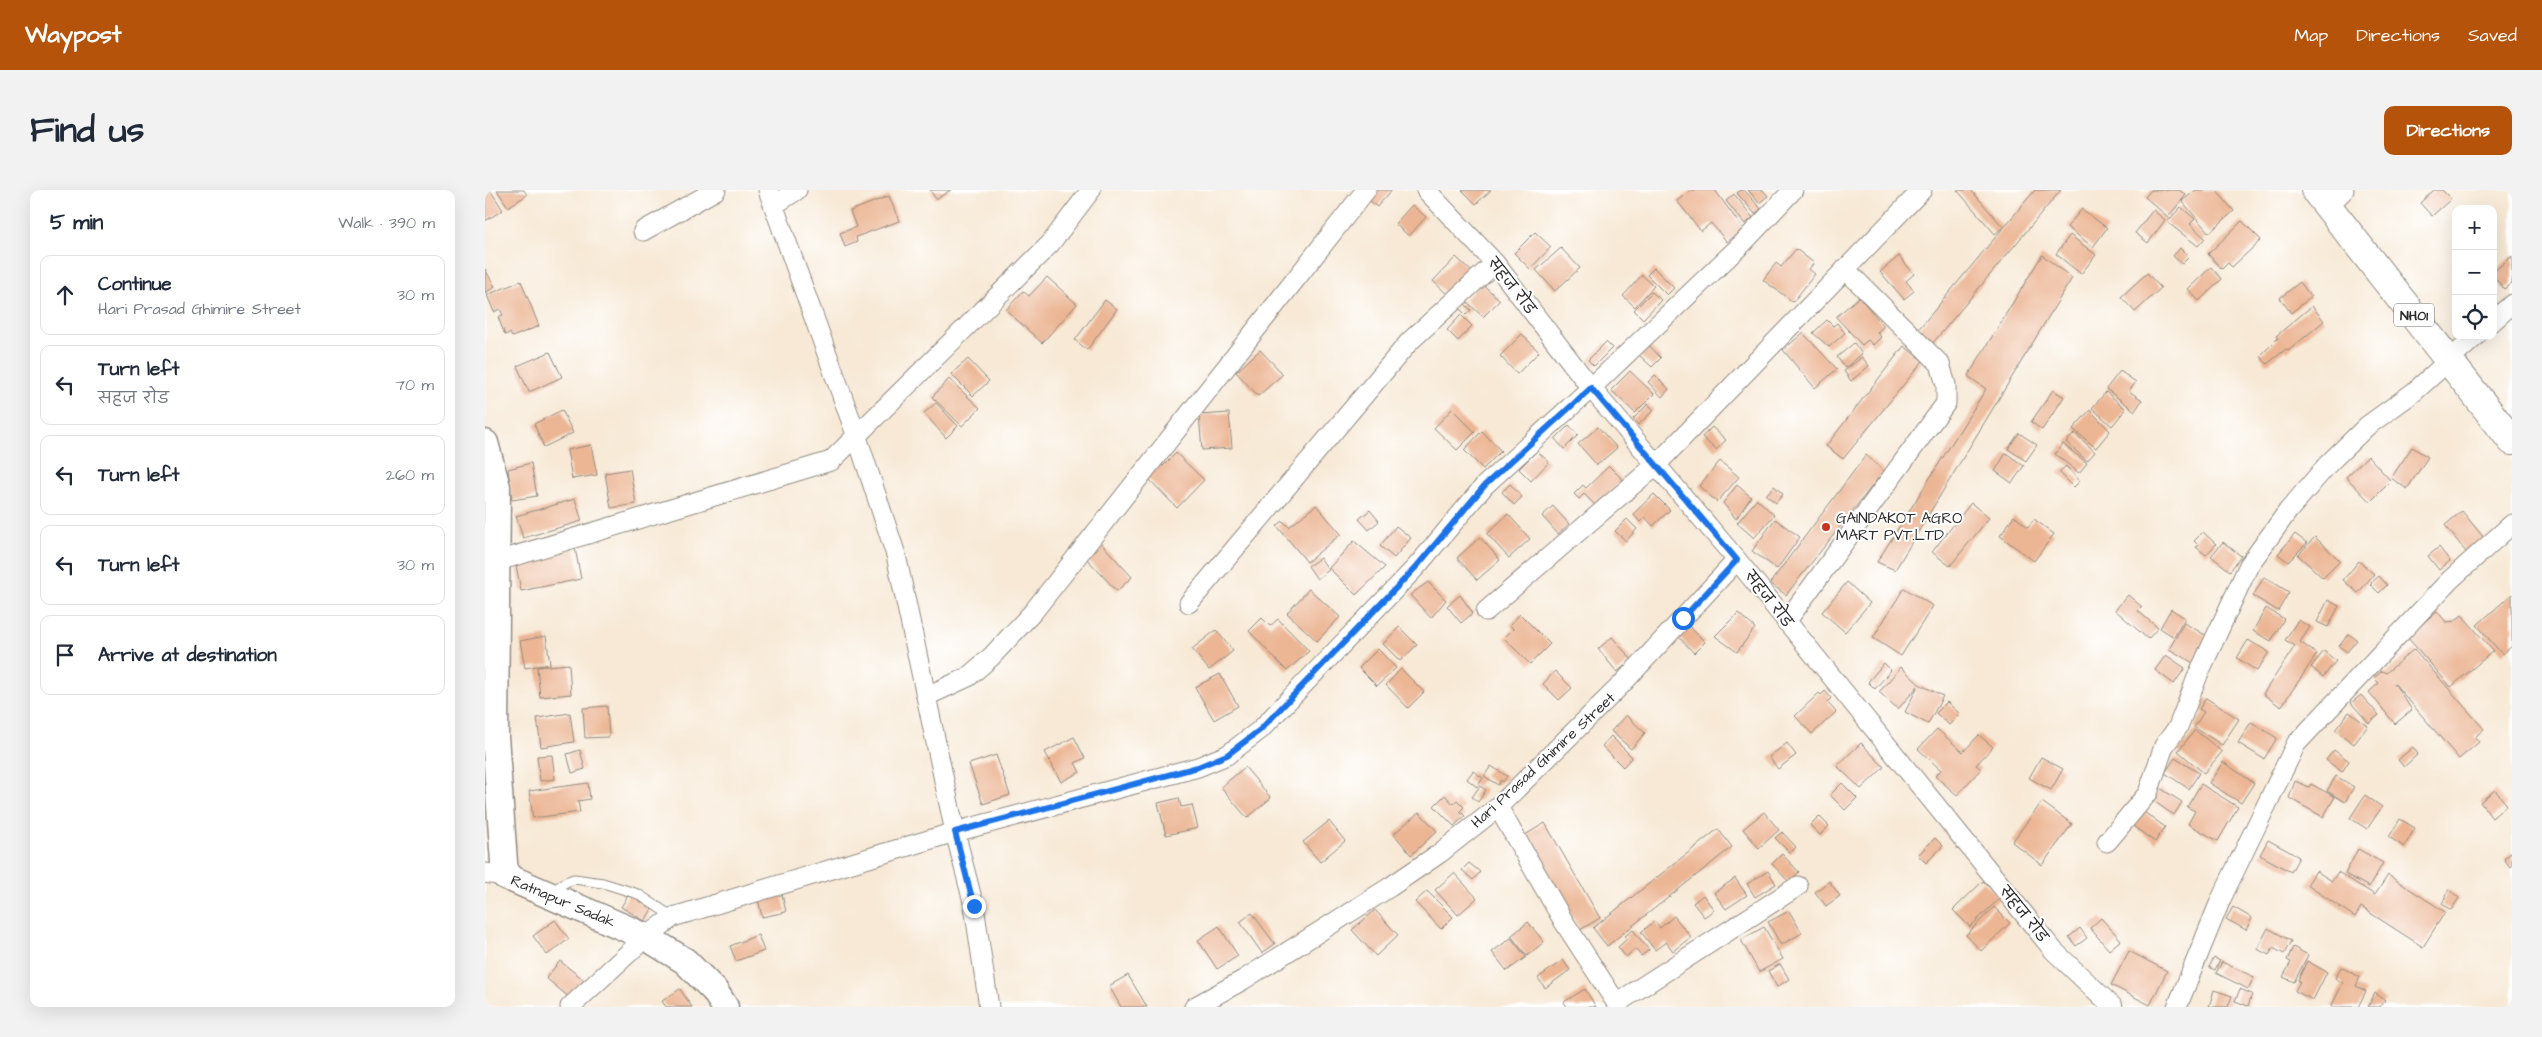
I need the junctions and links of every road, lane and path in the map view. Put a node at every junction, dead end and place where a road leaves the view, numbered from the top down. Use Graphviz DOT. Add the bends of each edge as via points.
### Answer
graph roads {
  1 [pos="716,190"];
  2 [pos="797,190"];
  3 [pos="1091,190"];
  4 [pos="1366,190"];
  5 [pos="1793,190"];
  6 [pos="1922,190"];
  7 [pos="1430,191"];
  8 [pos="2329,195"];
  9 [pos="771,198"];
  10 [pos="643,231"];
  11 [pos="1495,263"];
  12 [pos="1845,269"];
  13 [pos="2512,304"];
  14 [pos="2497,317"];
  15 [pos="2472,340"];
  16 [pos="2449,360"];
  17 [pos="1591,388"];
  18 [pos="857,437"];
  19 [pos="2512,441"];
  20 [pos="485,443"];
  21 [pos="1657,464"];
  22 [pos="2512,524"];
  23 [pos="1737,560"];
  24 [pos="498,561"];
  25 [pos="1189,604"];
  26 [pos="1486,611"];
  27 [pos="1786,622"];
  28 [pos="927,696"];
  29 [pos="1498,807"];
  30 [pos="955,832"];
  31 [pos="2107,842"];
  32 [pos="495,874"];
  33 [pos="1798,886"];
  34 [pos="548,895"];
  35 [pos="673,917"];
  36 [pos="646,937"];
  37 [pos="1618,1005"];
  38 [pos="571,1007"];
  39 [pos="725,1007"];
  40 [pos="989,1007"];
  41 [pos="1194,1007"];
  42 [pos="2113,1007"];
  43 [pos="2177,1007"];
  1 -- 10 [label="street"];
  2 -- 9 [label="street"];
  3 -- 18 [label="street" via="1050,244"];
  4 -- 28 [label="street" via="1033,612 967,678"];
  5 -- 17 [label="street" via="1743,243"];
  6 -- 12 [label="street"];
  7 -- 11 [label="street, सहज रोड"];
  8 -- 16 [label="highway, NH01"];
  9 -- 18 [label="street"];
  11 -- 17 [label="street, सहज रोड"];
  11 -- 25 [label="street" via="1409,342"];
  12 -- 21 [label="street"];
  12 -- 27 [label="street" via="1940,364 1946,384 1946,403"];
  13 -- 14 [label="street"];
  15 -- 16 [label="street"];
  16 -- 19 [label="highway, NH01"];
  16 -- 31 [label="street" via="2414,392 2367,426 2342,451 2288,511 2249,565 2198,675 2178,727 2164,746 2148,793"];
  17 -- 21 [label="street, सहज रोड"];
  17 -- 30 [label="street" via="1485,485 1417,566 1260,730 1227,755 1198,767"];
  18 -- 24 [label="street" via="831,461 806,470"];
  18 -- 28 [label="street" via="896,555"];
  20 -- 24 [label="main road, Ratnapur Sadak" via="497,487"];
  21 -- 23 [label="street, सहज रोड"];
  21 -- 26 [label="street"];
  22 -- 43 [label="street" via="2450,580 2297,744 2221,899"];
  23 -- 27 [label="street, सहज रोड"];
  23 -- 29 [label="street, Hari Prasad Ghimire Street" via="1622,684"];
  24 -- 32 [label="main road, Ratnapur Sadak"];
  27 -- 42 [label="street, सहज रोड" via="2054,951"];
  28 -- 30 [label="street"];
  29 -- 37 [label="street" via="1563,922"];
  29 -- 41 [label="street, Hari Prasad Ghimire Street" via="1390,887 1243,980"];
  30 -- 35 [label="street"];
  30 -- 40 [label="street" via="974,906"];
  32 -- 34 [label="main road, Ratnapur Sadak"];
  33 -- 37 [label="street"];
  34 -- 35 [label="lane" via="574,879 603,883 638,894"];
  34 -- 36 [label="main road, Ratnapur Sadak"];
  35 -- 36 [label="street"];
  36 -- 38 [label="street"];
  36 -- 39 [label="main road, Ratnapur Sadak" via="685,961 714,990"];
}
